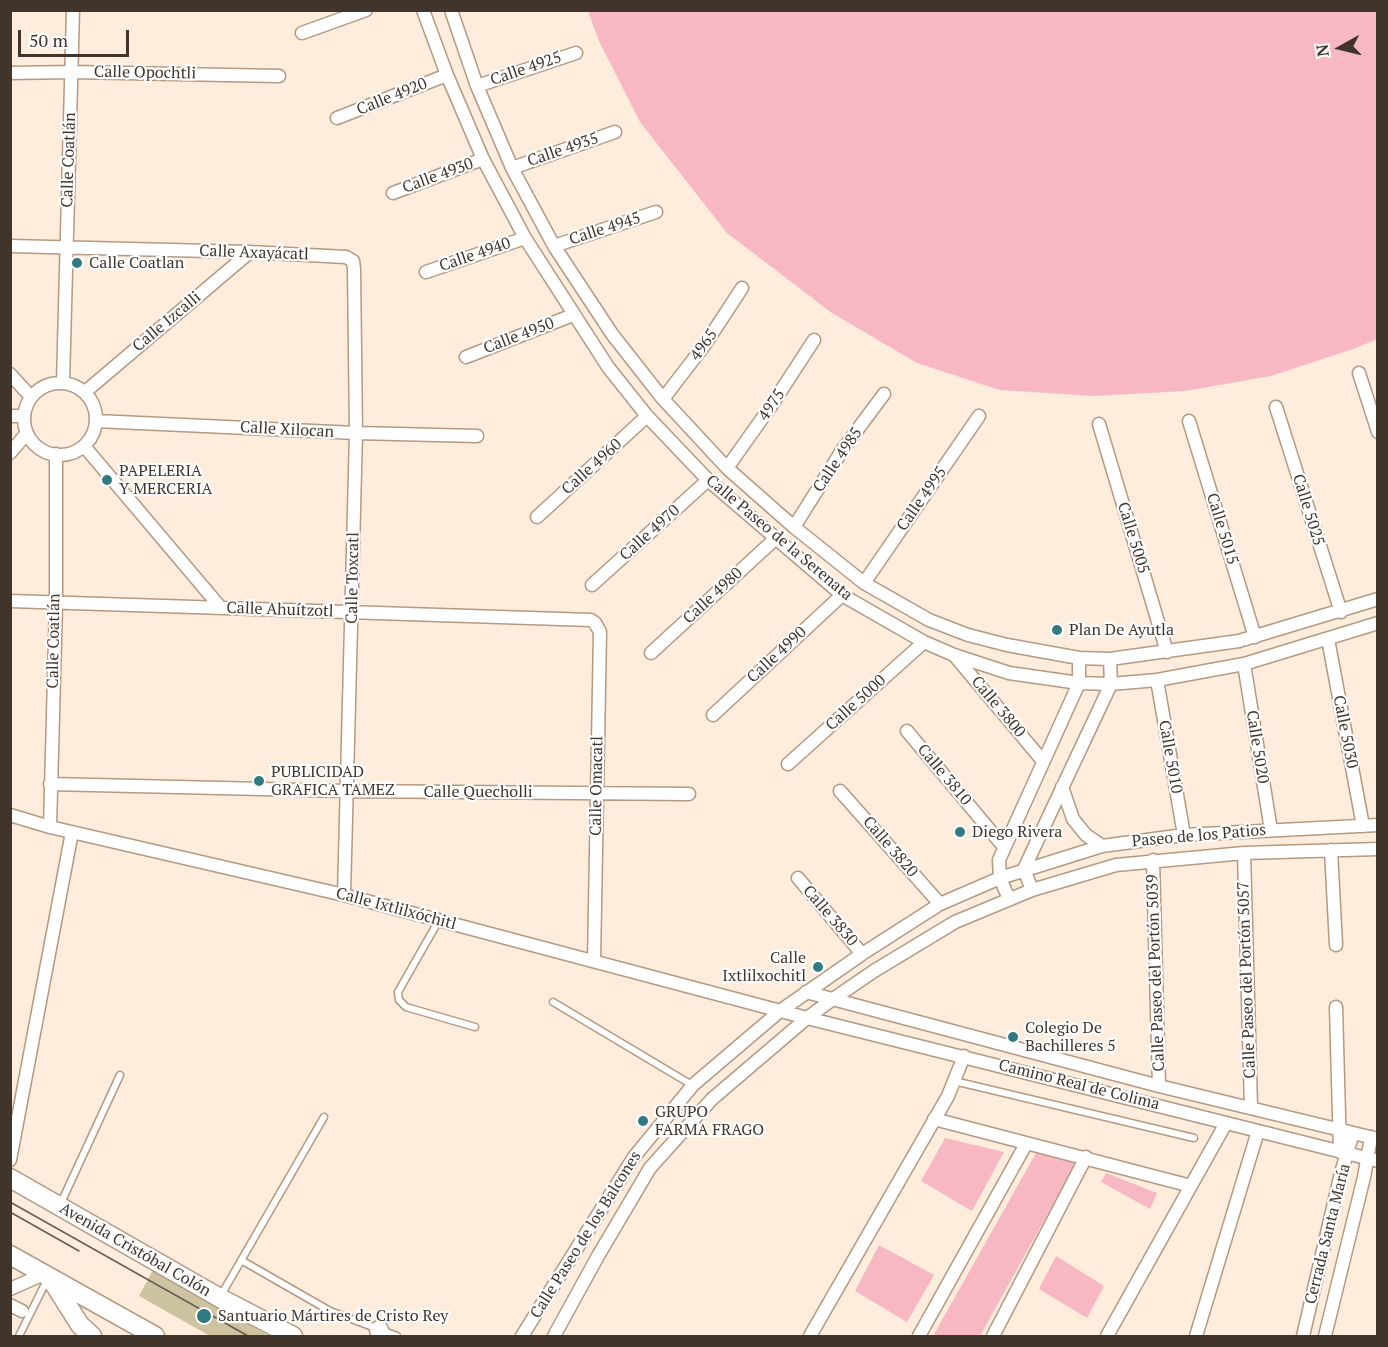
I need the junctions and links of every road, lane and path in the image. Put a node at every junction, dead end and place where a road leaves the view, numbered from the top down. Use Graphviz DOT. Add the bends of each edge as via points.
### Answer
graph roads {
  1 [pos="73,10"];
  2 [pos="366,10"];
  3 [pos="423,10"];
  4 [pos="451,10"];
  5 [pos="302,33"];
  6 [pos="576,53"];
  7 [pos="72,72"];
  8 [pos="10,73"];
  9 [pos="447,75"];
  10 [pos="279,76"];
  11 [pos="477,86"];
  12 [pos="337,118"];
  13 [pos="615,132"];
  14 [pos="483,159"];
  15 [pos="512,168"];
  16 [pos="393,193"];
  17 [pos="656,212"];
  18 [pos="525,238"];
  19 [pos="10,246"];
  20 [pos="554,246"];
  21 [pos="66,247"];
  22 [pos="250,252"];
  23 [pos="352,261"];
  24 [pos="426,272"];
  25 [pos="742,288"];
  26 [pos="573,315"];
  27 [pos="814,340"];
  28 [pos="466,357"];
  29 [pos="1359,373"];
  30 [pos="10,374"];
  31 [pos="63,382"];
  32 [pos="85,392"];
  33 [pos="884,394"];
  34 [pos="31,398"];
  35 [pos="663,399"];
  36 [pos="1276,407"];
  37 [pos="10,416"];
  38 [pos="24,416"];
  39 [pos="647,416"];
  40 [pos="979,416"];
  41 [pos="96,422"];
  42 [pos="1188,422"];
  43 [pos="1099,424"];
  44 [pos="1377,432"];
  45 [pos="27,433"];
  46 [pos="356,433"];
  47 [pos="477,436"];
  48 [pos="84,446"];
  49 [pos="10,453"];
  50 [pos="56,454"];
  51 [pos="728,468"];
  52 [pos="708,480"];
  53 [pos="537,517"];
  54 [pos="794,527"];
  55 [pos="775,538"];
  56 [pos="864,583"];
  57 [pos="592,585"];
  58 [pos="842,595"];
  59 [pos="1377,599"];
  60 [pos="10,601"];
  61 [pos="56,603"];
  62 [pos="221,608"];
  63 [pos="1341,612"];
  64 [pos="353,613"];
  65 [pos="586,618"];
  66 [pos="1377,623"];
  67 [pos="1255,637"];
  68 [pos="1328,639"];
  69 [pos="924,642"];
  70 [pos="1167,652"];
  71 [pos="651,653"];
  72 [pos="954,655"];
  73 [pos="1079,658"];
  74 [pos="1110,659"];
  75 [pos="1244,664"];
  76 [pos="1157,680"];
  77 [pos="1079,682"];
  78 [pos="1111,684"];
  79 [pos="713,715"];
  80 [pos="907,731"];
  81 [pos="1042,760"];
  82 [pos="788,764"];
  83 [pos="50,784"];
  84 [pos="1062,787"];
  85 [pos="347,791"];
  86 [pos="840,791"];
  87 [pos="597,794"];
  88 [pos="689,794"];
  89 [pos="10,815"];
  90 [pos="1377,825"];
  91 [pos="1363,826"];
  92 [pos="50,827"];
  93 [pos="1271,830"];
  94 [pos="72,832"];
  95 [pos="1184,835"];
  96 [pos="1102,846"];
  97 [pos="1004,847"];
  98 [pos="1377,849"];
  99 [pos="1331,850"];
  100 [pos="1244,853"];
  101 [pos="1153,860"];
  102 [pos="1024,869"];
  103 [pos="798,878"];
  104 [pos="1000,878"];
  105 [pos="1032,890"];
  106 [pos="344,895"];
  107 [pos="1009,899"];
  108 [pos="940,904"];
  109 [pos="439,920"];
  110 [pos="1336,945"];
  111 [pos="862,954"];
  112 [pos="594,961"];
  113 [pos="806,992"];
  114 [pos="833,999"];
  115 [pos="553,1002"];
  116 [pos="1336,1007"];
  117 [pos="780,1011"];
  118 [pos="807,1018"];
  119 [pos="475,1027"];
  120 [pos="997,1043"];
  121 [pos="964,1056"];
  122 [pos="992,1063"];
  123 [pos="120,1075"];
  124 [pos="954,1081"];
  125 [pos="693,1085"];
  126 [pos="1159,1086"];
  127 [pos="1251,1108"];
  128 [pos="324,1117"];
  129 [pos="934,1119"];
  130 [pos="1226,1123"];
  131 [pos="1340,1130"];
  132 [pos="1258,1131"];
  133 [pos="1353,1132"];
  134 [pos="1194,1138"];
  135 [pos="1374,1138"];
  136 [pos="1026,1143"];
  137 [pos="1344,1153"];
  138 [pos="1086,1157"];
  139 [pos="10,1160"];
  140 [pos="1372,1160"];
  141 [pos="10,1178"];
  142 [pos="1191,1186"];
  143 [pos="59,1206"];
  144 [pos="10,1255"];
  145 [pos="241,1260"];
  146 [pos="48,1276"];
  147 [pos="10,1289"];
  148 [pos="220,1298"];
  149 [pos="10,1305"];
  150 [pos="22,1311"];
  151 [pos="380,1333"];
  152 [pos="18,1336"];
  153 [pos="92,1336"];
  154 [pos="155,1336"];
  155 [pos="293,1336"];
  156 [pos="397,1336"];
  157 [pos="522,1336"];
  158 [pos="554,1336"];
  159 [pos="810,1336"];
  160 [pos="919,1336"];
  161 [pos="993,1336"];
  162 [pos="1107,1336"];
  163 [pos="1196,1336"];
  164 [pos="1303,1336"];
  165 [pos="1325,1336"];
  1 -- 7 [label="street, Calle Coatlán"];
  2 -- 5 [label="street"];
  3 -- 9 [label="street, Calle Paseo de la Serenata"];
  4 -- 11 [label="street, Calle Paseo de la Serenata"];
  6 -- 11 [label="street, Calle 4925"];
  7 -- 8 [label="street, Calle Opochtli"];
  7 -- 10 [label="street, Calle Opochtli"];
  7 -- 21 [label="street, Calle Coatlán"];
  9 -- 12 [label="street, Calle 4920"];
  9 -- 14 [label="street, Calle Paseo de la Serenata"];
  11 -- 15 [label="street, Calle Paseo de la Serenata"];
  13 -- 15 [label="street, Calle 4935"];
  14 -- 16 [label="street, Calle 4930"];
  14 -- 18 [label="street, Calle Paseo de la Serenata"];
  15 -- 20 [label="street, Calle Paseo de la Serenata"];
  17 -- 20 [label="street, Calle 4945"];
  18 -- 24 [label="street, Calle 4940"];
  18 -- 26 [label="street, Calle Paseo de la Serenata"];
  19 -- 21 [label="street, Calle Axayácatl"];
  20 -- 35 [label="street, Calle Paseo de la Serenata" via="612,334"];
  21 -- 22 [label="street, Calle Axayácatl"];
  21 -- 31 [label="street, Calle Coatlán"];
  22 -- 23 [label="street, Calle Axayácatl" via="346,257"];
  22 -- 32 [label="street, Calle Izcalli"];
  23 -- 46 [label="street, Calle Toxcatl"];
  25 -- 35 [label="street, 4965" via="706,344"];
  26 -- 28 [label="street, Calle 4950"];
  26 -- 39 [label="street, Calle Paseo de la Serenata"];
  27 -- 51 [label="street, 4975"];
  29 -- 44 [label="street"];
  30 -- 34 [label="street"];
  31 -- 32 [label="street"];
  31 -- 34 [label="street" via="43,387"];
  32 -- 41 [label="street" via="93,404"];
  33 -- 54 [label="street, Calle 4985" via="843,449"];
  34 -- 38 [label="street"];
  35 -- 51 [label="street, Calle Paseo de la Serenata"];
  36 -- 63 [label="street, Calle 5025"];
  37 -- 38 [label="street"];
  38 -- 45 [label="street"];
  39 -- 52 [label="street, Calle Paseo de la Serenata"];
  39 -- 53 [label="street, Calle 4960"];
  40 -- 56 [label="street, Calle 4995"];
  41 -- 46 [label="street, Calle Xilocan"];
  41 -- 48 [label="street"];
  42 -- 67 [label="street, Calle 5015"];
  43 -- 70 [label="street, Calle 5005"];
  45 -- 49 [label="street"];
  45 -- 50 [label="street" via="36,446"];
  46 -- 47 [label="street, Calle Xilocan"];
  46 -- 64 [label="street, Calle Toxcatl"];
  48 -- 50 [label="street" via="69,454"];
  48 -- 62 [label="street"];
  50 -- 61 [label="street, Calle Coatlán"];
  51 -- 54 [label="street, Calle Paseo de la Serenata"];
  52 -- 55 [label="street, Calle Paseo de la Serenata"];
  52 -- 57 [label="street, Calle 4970"];
  54 -- 56 [label="street, Calle Paseo de la Serenata"];
  55 -- 58 [label="street, Calle Paseo de la Serenata"];
  55 -- 71 [label="street, Calle 4980"];
  56 -- 73 [label="street, Calle Paseo de la Serenata" via="929,620 968,635"];
  58 -- 69 [label="street, Calle Paseo de la Serenata"];
  58 -- 79 [label="street, Calle 4990"];
  59 -- 63 [label="street, Calle Paseo de la Serenata"];
  60 -- 61 [label="street, Calle Ahuítzotl"];
  61 -- 62 [label="street, Calle Ahuítzotl"];
  61 -- 83 [label="street, Calle Coatlán"];
  62 -- 64 [label="street, Calle Ahuítzotl"];
  63 -- 67 [label="street, Calle Paseo de la Serenata"];
  64 -- 65 [label="street, Calle Ahuítzotl"];
  64 -- 85 [label="street, Calle Toxcatl"];
  65 -- 87 [label="street, Calle Omacatl" via="600,632"];
  66 -- 68 [label="street, Calle Paseo de la Serenata"];
  67 -- 70 [label="street, Calle Paseo de la Serenata"];
  68 -- 75 [label="street, Calle Paseo de la Serenata"];
  68 -- 91 [label="street, Calle 5030"];
  69 -- 72 [label="street, Calle Paseo de la Serenata"];
  69 -- 82 [label="street, Calle 5000"];
  70 -- 74 [label="street, Calle Paseo de la Serenata"];
  72 -- 77 [label="street, Calle Paseo de la Serenata" via="1009,672"];
  72 -- 81 [label="street, Calle 3800"];
  73 -- 74 [label="street, Calle Paseo de la Serenata"];
  73 -- 77 [label="street"];
  74 -- 78 [label="street"];
  75 -- 76 [label="street, Calle Paseo de la Serenata"];
  75 -- 93 [label="street, Calle 5020"];
  76 -- 78 [label="street, Calle Paseo de la Serenata"];
  76 -- 95 [label="street, Calle 5010"];
  77 -- 78 [label="street, Calle Paseo de la Serenata"];
  77 -- 81 [label="street"];
  78 -- 84 [label="street"];
  80 -- 97 [label="street, Calle 3810"];
  81 -- 97 [label="street"];
  83 -- 85 [label="street, Calle Quecholli"];
  83 -- 92 [label="street, Calle Coatlán"];
  84 -- 96 [label="street" via="1073,819 1086,836"];
  84 -- 102 [label="street"];
  85 -- 87 [label="street, Calle Quecholli"];
  85 -- 106 [label="street, Calle Toxcatl"];
  86 -- 108 [label="street, Calle 3820"];
  87 -- 88 [label="street, Calle Quecholli"];
  87 -- 112 [label="street, Calle Omacatl"];
  89 -- 92 [label="street, Calle Ixtlilxóchitl"];
  90 -- 91 [label="street, Paseo de los Patios"];
  91 -- 93 [label="street, Paseo de los Patios"];
  92 -- 94 [label="street, Calle Ixtlilxóchitl"];
  93 -- 95 [label="street, Paseo de los Patios"];
  94 -- 106 [label="street, Calle Ixtlilxóchitl"];
  94 -- 139 [label="street"];
  95 -- 96 [label="street, Paseo de los Patios"];
  96 -- 102 [label="street, Paseo de los Patios"];
  97 -- 104 [label="street" via="998,865"];
  98 -- 99 [label="street, Paseo de los Patios"];
  99 -- 100 [label="street, Paseo de los Patios"];
  99 -- 110 [label="street"];
  100 -- 101 [label="street, Paseo de los Patios"];
  100 -- 127 [label="street, Calle Paseo del Portón 5057"];
  101 -- 105 [label="street, Paseo de los Patios" via="1116,865"];
  101 -- 126 [label="street, Calle Paseo del Portón 5039"];
  102 -- 104 [label="street, Paseo de los Patios"];
  102 -- 105 [label="street"];
  103 -- 111 [label="street, Calle 3830"];
  104 -- 107 [label="street"];
  104 -- 108 [label="street, Paseo de los Patios"];
  105 -- 107 [label="street, Paseo de los Patios"];
  106 -- 109 [label="street, Calle Ixtlilxóchitl"];
  107 -- 114 [label="street, Paseo de los Patios" via="956,922 873,970"];
  108 -- 111 [label="street, Paseo de los Patios"];
  109 -- 112 [label="street, Calle Ixtlilxóchitl"];
  109 -- 119 [label="lane" via="399,992 399,1000 406,1007"];
  111 -- 113 [label="street, Calle Paseo de los Balcones"];
  112 -- 117 [label="street, Calle Ixtlilxóchitl"];
  113 -- 114 [label="street, Camino Real de Colima"];
  113 -- 117 [label="street, Calle Paseo de los Balcones"];
  114 -- 118 [label="street, Calle Paseo de los Balcones"];
  114 -- 120 [label="street, Camino Real de Colima"];
  115 -- 125 [label="lane"];
  116 -- 131 [label="street"];
  117 -- 118 [label="street, Camino Real de Colima"];
  117 -- 125 [label="street, Calle Paseo de los Balcones"];
  118 -- 121 [label="street, Camino Real de Colima"];
  118 -- 158 [label="street, Calle Paseo de los Balcones" via="712,1099 650,1168"];
  120 -- 122 [label="street"];
  120 -- 126 [label="street, Camino Real de Colima"];
  121 -- 122 [label="street, Camino Real de Colima"];
  121 -- 124 [label="street"];
  122 -- 130 [label="street, Camino Real de Colima"];
  123 -- 143 [label="lane"];
  124 -- 129 [label="street"];
  124 -- 134 [label="lane"];
  125 -- 157 [label="street, Calle Paseo de los Balcones" via="634,1156"];
  126 -- 127 [label="street, Camino Real de Colima"];
  127 -- 131 [label="street, Camino Real de Colima"];
  128 -- 145 [label="lane"];
  129 -- 136 [label="street"];
  129 -- 159 [label="street"];
  130 -- 132 [label="street, Camino Real de Colima"];
  130 -- 142 [label="street"];
  131 -- 133 [label="street, Camino Real de Colima"];
  131 -- 137 [label="street"];
  132 -- 137 [label="street, Camino Real de Colima"];
  132 -- 163 [label="street"];
  133 -- 135 [label="street, Camino Real de Colima"];
  133 -- 137 [label="street, Cerrada Santa María"];
  135 -- 140 [label="street, Cerrada Santa María"];
  136 -- 138 [label="street"];
  136 -- 160 [label="street"];
  137 -- 140 [label="street, Camino Real de Colima"];
  137 -- 164 [label="street, Cerrada Santa María"];
  138 -- 142 [label="street"];
  138 -- 161 [label="street"];
  140 -- 165 [label="street, Cerrada Santa María"];
  141 -- 143 [label="main road, Avenida Cristóbal Colón"];
  142 -- 162 [label="street"];
  143 -- 148 [label="main road, Avenida Cristóbal Colón"];
  144 -- 146 [label="main road"];
  145 -- 148 [label="lane"];
  145 -- 151 [label="lane" via="330,1311"];
  146 -- 147 [label="street"];
  146 -- 152 [label="lane"];
  146 -- 153 [label="main road"];
  146 -- 154 [label="main road"];
  148 -- 155 [label="main road, Avenida Cristóbal Colón"];
  149 -- 150 [label="street"];
  151 -- 156 [label="lane"];
}
